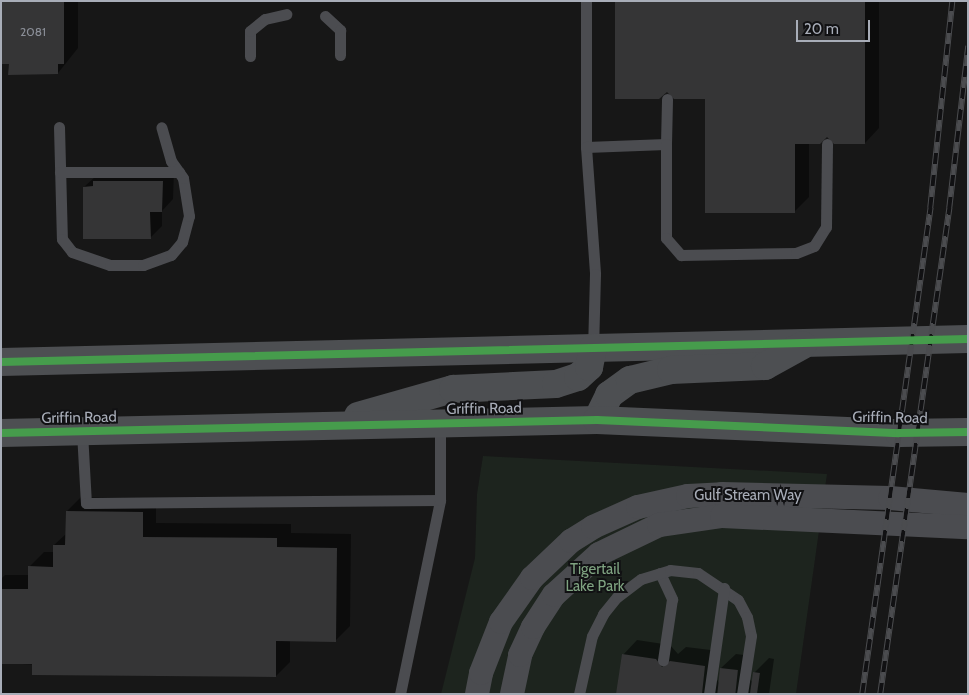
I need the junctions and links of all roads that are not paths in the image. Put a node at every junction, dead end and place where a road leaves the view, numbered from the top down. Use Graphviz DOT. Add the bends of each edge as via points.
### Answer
graph roads {
  1 [pos="586,1"];
  2 [pos="286,14"];
  3 [pos="325,16"];
  4 [pos="340,55"];
  5 [pos="250,56"];
  6 [pos="667,99"];
  7 [pos="59,127"];
  8 [pos="161,127"];
  9 [pos="666,144"];
  10 [pos="827,144"];
  11 [pos="586,147"];
  12 [pos="60,172"];
  13 [pos="179,172"];
  14 [pos="968,339"];
  15 [pos="806,344"];
  16 [pos="593,348"];
  17 [pos="1,362"];
  18 [pos="597,420"];
  19 [pos="440,424"];
  20 [pos="320,426"];
  21 [pos="82,432"];
  22 [pos="968,432"];
  23 [pos="1,433"];
  24 [pos="440,500"];
  25 [pos="968,505"];
  26 [pos="968,527"];
  27 [pos="660,573"];
  28 [pos="724,588"];
  29 [pos="663,660"];
  30 [pos="400,694"];
  31 [pos="477,694"];
  32 [pos="512,694"];
  33 [pos="579,694"];
  34 [pos="709,694"];
  35 [pos="742,694"];
  1 -- 11 [label="lane"];
  2 -- 5 [label="lane" via="265,18 250,31"];
  3 -- 4 [label="lane" via="340,30"];
  6 -- 9 [label="lane"];
  7 -- 12 [label="lane"];
  8 -- 13 [label="lane" via="171,161"];
  9 -- 10 [label="lane" via="666,238 681,255 796,253 814,246 826,227"];
  9 -- 11 [label="lane"];
  11 -- 16 [label="lane" via="594,274"];
  12 -- 13 [label="lane"];
  12 -- 13 [label="lane" via="62,238 72,252 110,265 142,265 171,255 182,242 189,216 183,178"];
  14 -- 15 [label="main road"];
  15 -- 16 [label="main road"];
  15 -- 18 [label="main road" via="765,366 671,370 630,380 609,394"];
  16 -- 17 [label="main road"];
  16 -- 20 [label="main road" via="588,367 578,377 556,384 453,389"];
  18 -- 19 [label="main road, Griffin Road"];
  18 -- 22 [label="main road, Griffin Road" via="899,433"];
  19 -- 20 [label="main road, Griffin Road"];
  19 -- 24 [label="lane"];
  20 -- 21 [label="main road, Griffin Road"];
  21 -- 23 [label="main road, Griffin Road"];
  21 -- 24 [label="lane" via="86,504"];
  24 -- 30 [label="lane"];
  25 -- 31 [label="street, Gulf Stream Way" via="890,498 722,494 688,496 638,507 593,526 571,541 532,578 501,622 481,674"];
  26 -- 32 [label="street, Gulf Stream Way" via="722,516 659,525 599,554 554,595 520,655"];
  27 -- 28 [label="lane" via="670,570 698,573"];
  27 -- 29 [label="lane" via="672,598"];
  27 -- 33 [label="lane" via="640,579 617,597 603,614 592,636"];
  28 -- 34 [label="lane"];
  28 -- 35 [label="lane" via="738,600 747,617 750,636"];
}
